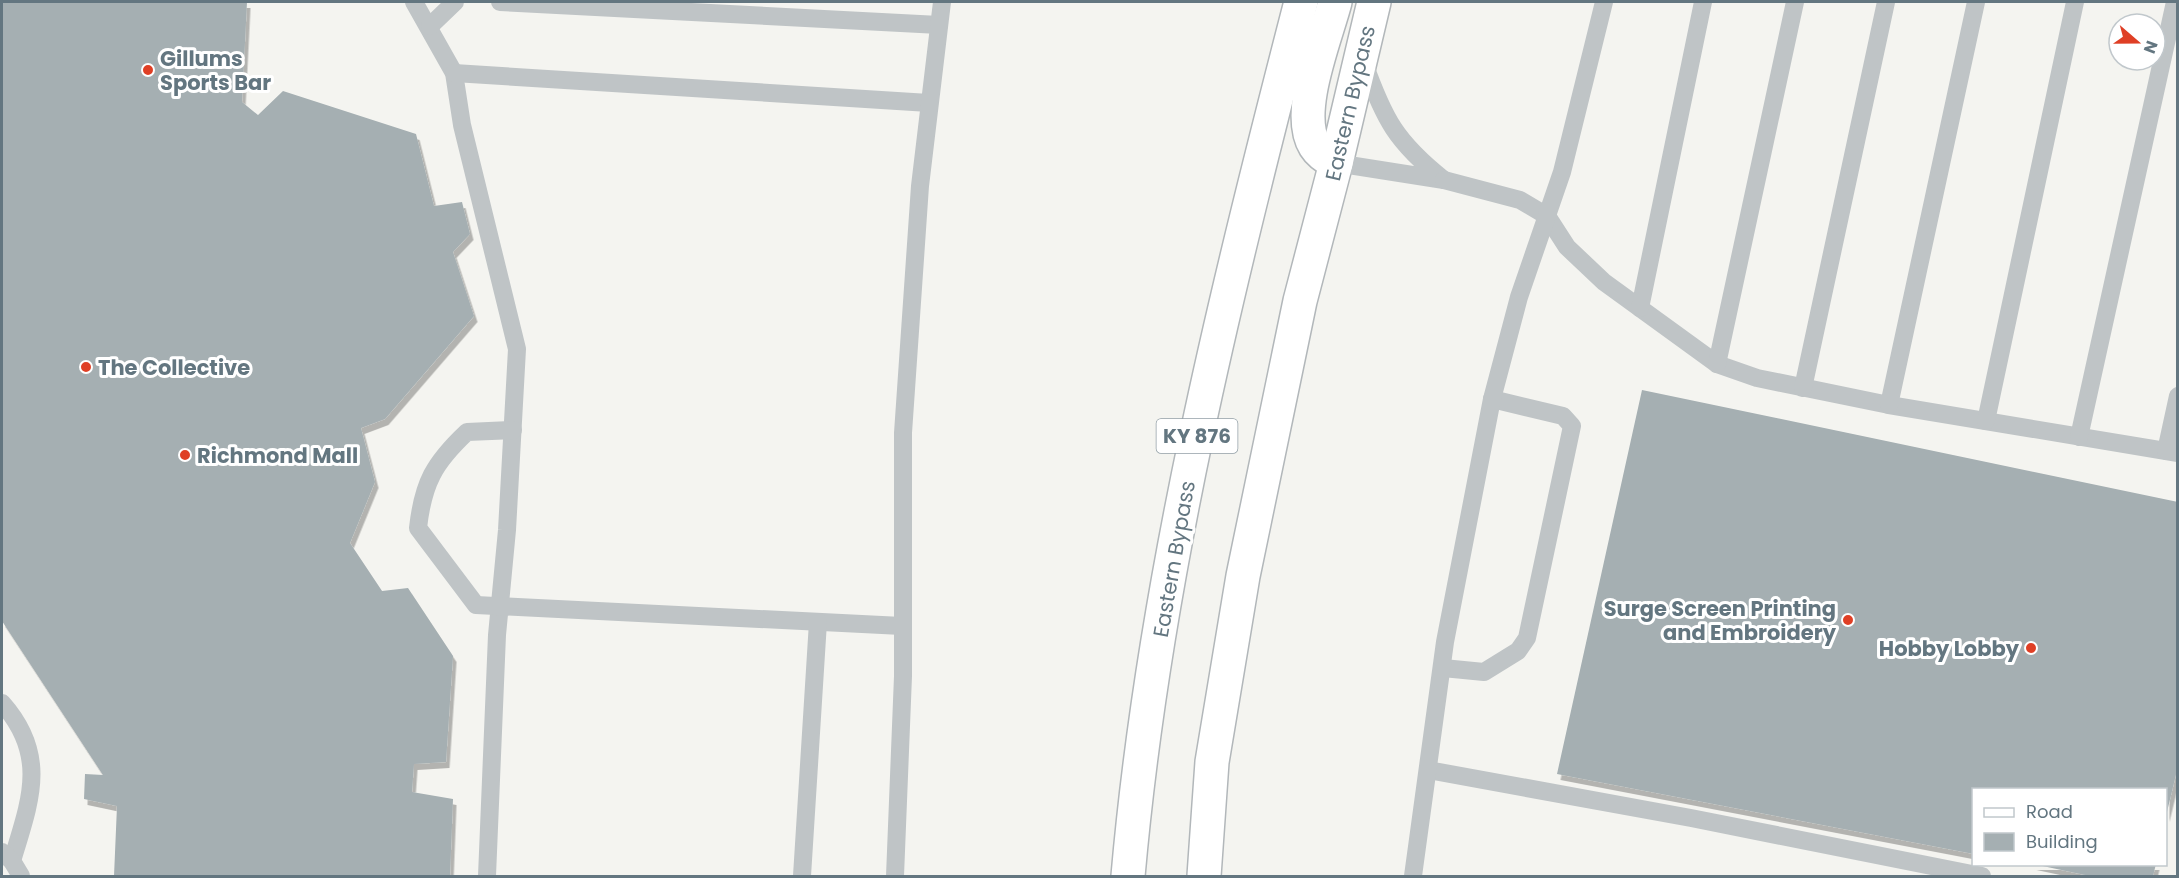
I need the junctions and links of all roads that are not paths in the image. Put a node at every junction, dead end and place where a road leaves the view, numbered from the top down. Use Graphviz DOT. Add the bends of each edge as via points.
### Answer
graph roads {
  1 [pos="414,2"];
  2 [pos="455,2"];
  3 [pos="500,2"];
  4 [pos="942,2"];
  5 [pos="1301,2"];
  6 [pos="1335,2"];
  7 [pos="1374,2"];
  8 [pos="1604,2"];
  9 [pos="1703,2"];
  10 [pos="1795,2"];
  11 [pos="1886,2"];
  12 [pos="1976,2"];
  13 [pos="2075,2"];
  14 [pos="2175,2"];
  15 [pos="939,25"];
  16 [pos="430,26"];
  17 [pos="1361,57"];
  18 [pos="2169,64"];
  19 [pos="454,74"];
  20 [pos="929,103"];
  21 [pos="1336,163"];
  22 [pos="1444,180"];
  23 [pos="1546,216"];
  24 [pos="1640,308"];
  25 [pos="1717,364"];
  26 [pos="1803,388"];
  27 [pos="2178,396"];
  28 [pos="1492,399"];
  29 [pos="1889,405"];
  30 [pos="1986,421"];
  31 [pos="513,430"];
  32 [pos="2079,437"];
  33 [pos="2172,452"];
  34 [pos="500,606"];
  35 [pos="818,622"];
  36 [pos="902,626"];
  37 [pos="1443,668"];
  38 [pos="2,703"];
  39 [pos="1428,770"];
  40 [pos="12,863"];
  41 [pos="487,876"];
  42 [pos="802,876"];
  43 [pos="895,876"];
  44 [pos="1128,876"];
  45 [pos="1204,876"];
  46 [pos="1413,876"];
  47 [pos="1982,876"];
  1 -- 16 [label="lane"];
  2 -- 16 [label="lane"];
  3 -- 15 [label="lane"];
  4 -- 15 [label="lane"];
  5 -- 44 [label="main road, Eastern Bypass / KY 876" via="1232,269 1177,530 1136,794"];
  6 -- 21 [label="main road" via="1307,106 1314,145"];
  7 -- 17 [label="main road, Eastern Bypass / KY 876"];
  8 -- 23 [label="lane" via="1579,109"];
  9 -- 24 [label="lane"];
  10 -- 25 [label="lane"];
  11 -- 26 [label="lane"];
  12 -- 29 [label="lane"];
  13 -- 30 [label="lane"];
  14 -- 18 [label="lane"];
  15 -- 20 [label="lane"];
  16 -- 19 [label="lane"];
  17 -- 21 [label="main road, Eastern Bypass / KY 876"];
  17 -- 22 [label="lane" via="1381,111 1412,155"];
  18 -- 32 [label="lane"];
  19 -- 20 [label="lane"];
  19 -- 31 [label="lane" via="462,125 517,349"];
  20 -- 36 [label="lane" via="903,433"];
  21 -- 22 [label="lane"];
  21 -- 45 [label="main road, Eastern Bypass / KY 876" via="1300,301 1243,576 1212,762"];
  22 -- 23 [label="lane" via="1520,200"];
  23 -- 24 [label="lane" via="1567,247 1604,282"];
  23 -- 28 [label="lane" via="1516,306"];
  24 -- 25 [label="lane"];
  25 -- 26 [label="lane" via="1756,378"];
  26 -- 29 [label="lane"];
  27 -- 33 [label="lane"];
  28 -- 37 [label="lane" via="1461,546"];
  28 -- 37 [label="lane" via="1563,416 1572,426 1527,638 1518,651 1484,672"];
  29 -- 30 [label="lane"];
  30 -- 32 [label="lane"];
  31 -- 34 [label="lane"];
  31 -- 34 [label="lane" via="467,432 442,455 422,497 418,528 476,605"];
  32 -- 33 [label="lane"];
  34 -- 35 [label="lane"];
  34 -- 41 [label="lane"];
  35 -- 36 [label="lane"];
  35 -- 42 [label="lane"];
  36 -- 43 [label="lane"];
  37 -- 39 [label="lane"];
  38 -- 40 [label="lane" via="29,748 32,794"];
  39 -- 46 [label="lane"];
  39 -- 47 [label="lane"];
}
